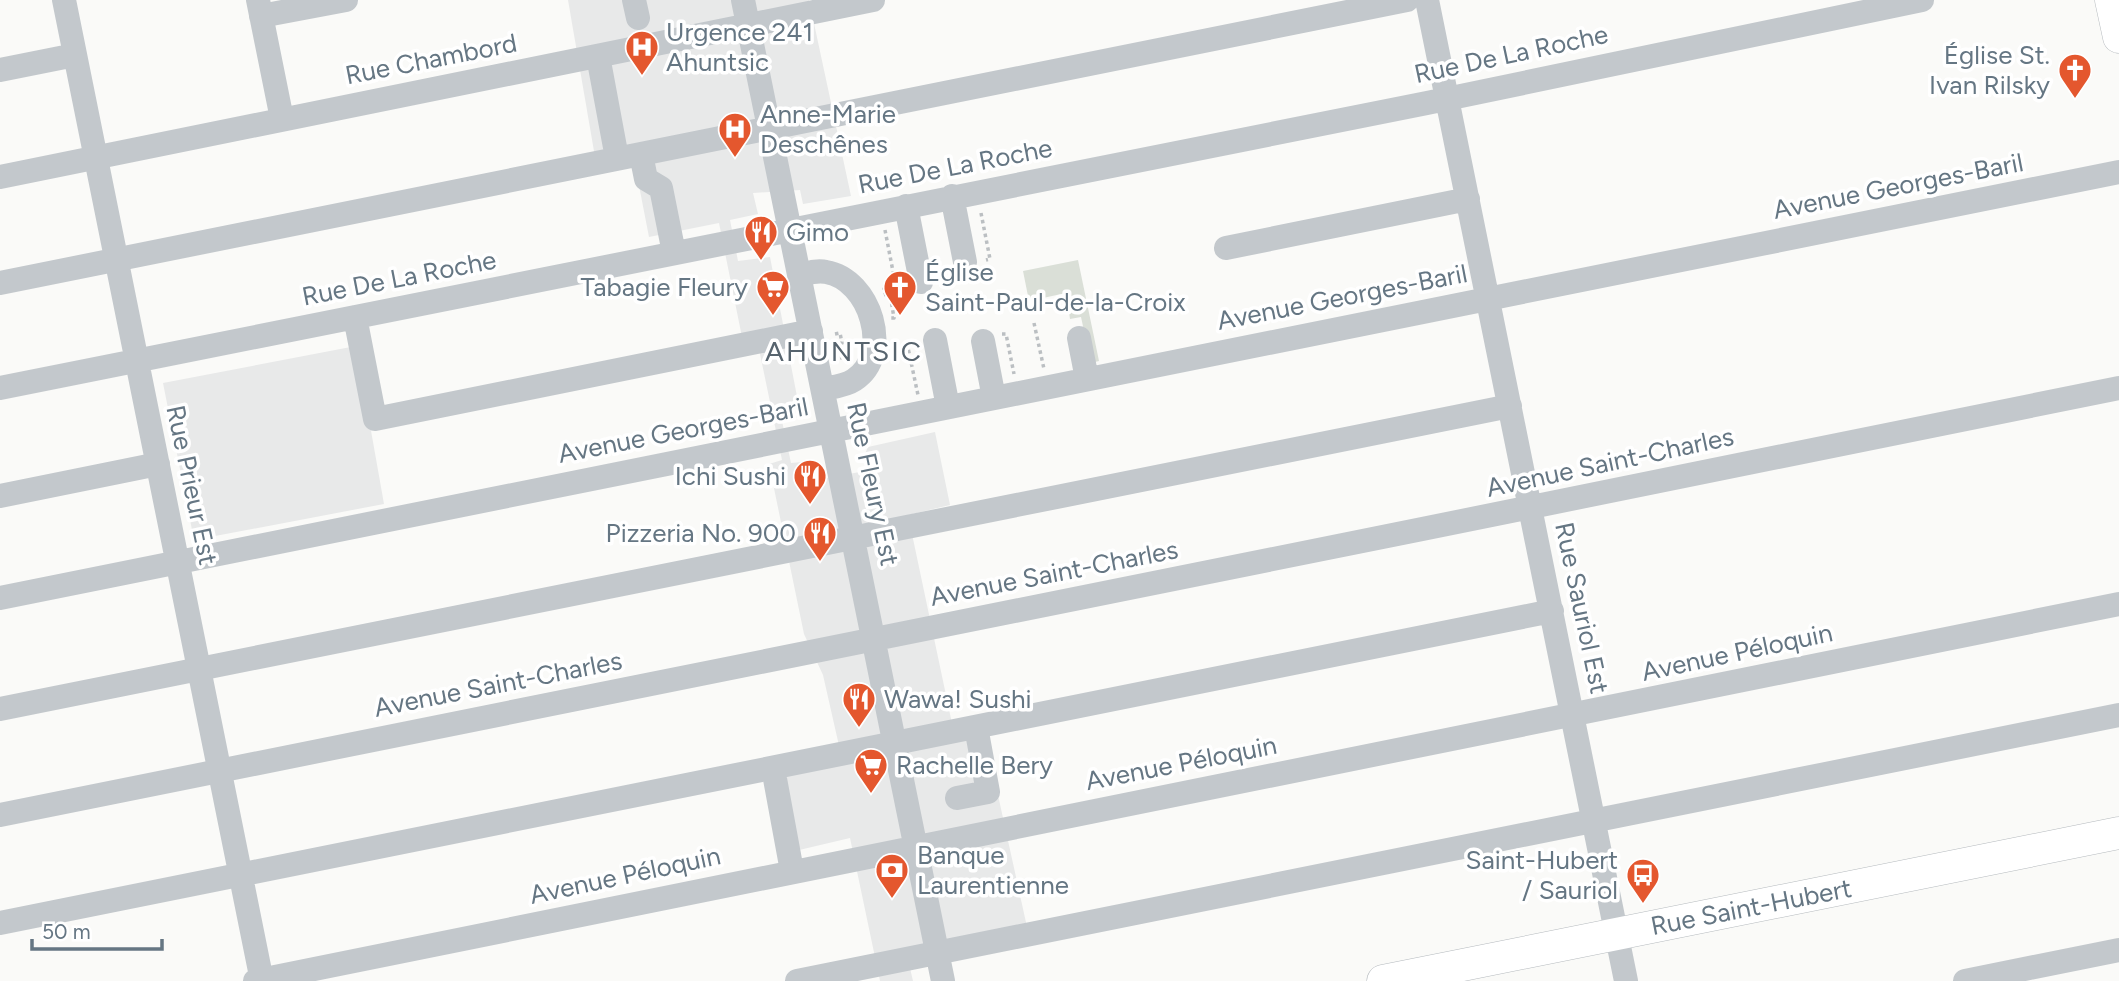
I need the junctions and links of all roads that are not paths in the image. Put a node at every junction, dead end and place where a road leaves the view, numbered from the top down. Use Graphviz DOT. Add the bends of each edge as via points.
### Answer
graph roads {
  1 [pos="64,0"];
  2 [pos="346,0"];
  3 [pos="743,0"];
  4 [pos="873,0"];
  5 [pos="1407,0"];
  6 [pos="1427,0"];
  7 [pos="1922,0"];
  8 [pos="2111,0"];
  9 [pos="260,8"];
  10 [pos="748,25"];
  11 [pos="2119,37"];
  12 [pos="75,55"];
  13 [pos="598,57"];
  14 [pos="0,70"];
  15 [pos="1448,98"];
  16 [pos="282,119"];
  17 [pos="770,128"];
  18 [pos="641,154"];
  19 [pos="95,158"];
  20 [pos="617,158"];
  21 [pos="2119,172"];
  22 [pos="0,177"];
  23 [pos="952,197"];
  24 [pos="1468,199"];
  25 [pos="906,206"];
  26 [pos="790,229"];
  27 [pos="1226,248"];
  28 [pos="674,253"];
  29 [pos="117,261"];
  30 [pos="965,262"];
  31 [pos="799,275"];
  32 [pos="921,282"];
  33 [pos="0,283"];
  34 [pos="1489,298"];
  35 [pos="355,317"];
  36 [pos="823,333"];
  37 [pos="994,337"];
  38 [pos="1079,338"];
  39 [pos="935,340"];
  40 [pos="137,361"];
  41 [pos="1087,379"];
  42 [pos="0,388"];
  43 [pos="2119,388"];
  44 [pos="823,389"];
  45 [pos="994,398"];
  46 [pos="1510,406"];
  47 [pos="948,407"];
  48 [pos="831,431"];
  49 [pos="158,464"];
  50 [pos="0,496"];
  51 [pos="1531,508"];
  52 [pos="853,537"];
  53 [pos="177,562"];
  54 [pos="0,598"];
  55 [pos="2119,604"];
  56 [pos="1552,611"];
  57 [pos="874,639"];
  58 [pos="199,669"];
  59 [pos="0,709"];
  60 [pos="1573,715"];
  61 [pos="2119,715"];
  62 [pos="975,727"];
  63 [pos="895,744"];
  64 [pos="772,768"];
  65 [pos="220,770"];
  66 [pos="957,798"];
  67 [pos="0,815"];
  68 [pos="1594,820"];
  69 [pos="2119,833"];
  70 [pos="916,846"];
  71 [pos="792,871"];
  72 [pos="240,874"];
  73 [pos="0,923"];
  74 [pos="1616,935"];
  75 [pos="2119,950"];
  76 [pos="937,952"];
  77 [pos="260,981"];
  78 [pos="797,981"];
  79 [pos="943,981"];
  80 [pos="1382,981"];
  81 [pos="1626,981"];
  82 [pos="1965,981"];
  1 -- 12 [label="street, Rue Prieur Est"];
  2 -- 9 [label="street"];
  3 -- 10 [label="street, Rue Fleury Est"];
  4 -- 10 [label="street, Rue Chambord"];
  5 -- 17 [label="street"];
  6 -- 15 [label="street, Rue Sauriol Est"];
  7 -- 15 [label="street, Rue De La Roche"];
  8 -- 11 [label="main road"];
  9 -- 16 [label="street"];
  10 -- 13 [label="street, Rue Chambord"];
  10 -- 17 [label="street, Rue Fleury Est"];
  12 -- 14 [label="street"];
  12 -- 19 [label="street, Rue Prieur Est"];
  13 -- 16 [label="street, Rue Chambord"];
  13 -- 20 [label="street"];
  15 -- 23 [label="street, Rue De La Roche"];
  15 -- 24 [label="street, Rue Sauriol Est"];
  16 -- 19 [label="street, Rue Chambord"];
  17 -- 18 [label="street"];
  17 -- 26 [label="street, Rue Fleury Est"];
  18 -- 20 [label="street"];
  18 -- 28 [label="street" via="646,179 661,188"];
  19 -- 22 [label="street, Rue Chambord"];
  19 -- 29 [label="street, Rue Prieur Est"];
  20 -- 29 [label="street"];
  21 -- 34 [label="street, Avenue Georges-Baril"];
  23 -- 25 [label="street, Rue De La Roche"];
  23 -- 30 [label="street"];
  24 -- 27 [label="street"];
  24 -- 34 [label="street, Rue Sauriol Est"];
  25 -- 26 [label="street, Rue De La Roche"];
  25 -- 32 [label="street"];
  26 -- 28 [label="street, Rue De La Roche"];
  26 -- 31 [label="street, Rue Fleury Est"];
  28 -- 35 [label="street, Rue De La Roche"];
  29 -- 33 [label="street"];
  29 -- 40 [label="street, Rue Prieur Est"];
  31 -- 36 [label="street, Rue Fleury Est"];
  31 -- 44 [label="street" via="827,272 847,281 865,301 872,322 874,345 862,372 850,383"];
  34 -- 41 [label="street, Avenue Georges-Baril"];
  34 -- 46 [label="street, Rue Sauriol Est"];
  35 -- 36 [label="street" via="375,419"];
  35 -- 40 [label="street, Rue De La Roche"];
  36 -- 44 [label="street, Rue Fleury Est"];
  37 -- 45 [label="street"];
  38 -- 41 [label="street"];
  39 -- 47 [label="street"];
  40 -- 42 [label="street, Rue De La Roche"];
  40 -- 49 [label="street, Rue Prieur Est"];
  41 -- 45 [label="street, Avenue Georges-Baril"];
  43 -- 51 [label="street, Avenue Saint-Charles"];
  44 -- 48 [label="street, Rue Fleury Est"];
  45 -- 47 [label="street, Avenue Georges-Baril"];
  46 -- 51 [label="street, Rue Sauriol Est"];
  46 -- 52 [label="street"];
  47 -- 48 [label="street, Avenue Georges-Baril"];
  48 -- 52 [label="street, Rue Fleury Est"];
  48 -- 53 [label="street, Avenue Georges-Baril"];
  49 -- 50 [label="street"];
  49 -- 53 [label="street, Rue Prieur Est"];
  51 -- 56 [label="street, Rue Sauriol Est"];
  51 -- 57 [label="street, Avenue Saint-Charles"];
  52 -- 57 [label="street, Rue Fleury Est"];
  52 -- 58 [label="street"];
  53 -- 54 [label="street, Avenue Georges-Baril"];
  53 -- 58 [label="street, Rue Prieur Est"];
  55 -- 60 [label="street, Avenue Péloquin"];
  56 -- 60 [label="street, Rue Sauriol Est"];
  56 -- 62 [label="street"];
  57 -- 63 [label="street, Rue Fleury Est"];
  57 -- 65 [label="street, Avenue Saint-Charles"];
  58 -- 59 [label="street"];
  58 -- 65 [label="street, Rue Prieur Est"];
  60 -- 68 [label="street, Rue Sauriol Est"];
  60 -- 70 [label="street, Avenue Péloquin"];
  61 -- 68 [label="street"];
  62 -- 63 [label="street"];
  62 -- 66 [label="street" via="988,792"];
  63 -- 64 [label="street"];
  63 -- 70 [label="street, Rue Fleury Est"];
  64 -- 71 [label="street"];
  64 -- 72 [label="street"];
  65 -- 67 [label="street, Avenue Saint-Charles"];
  65 -- 72 [label="street, Rue Prieur Est"];
  68 -- 74 [label="street, Rue Sauriol Est"];
  68 -- 76 [label="street"];
  69 -- 74 [label="main road, Rue Saint-Hubert"];
  70 -- 71 [label="street, Avenue Péloquin"];
  70 -- 76 [label="street, Rue Fleury Est"];
  71 -- 77 [label="street, Avenue Péloquin"];
  72 -- 73 [label="street"];
  72 -- 77 [label="street, Rue Prieur Est"];
  74 -- 80 [label="main road, Rue Saint-Hubert"];
  74 -- 81 [label="street, Rue Sauriol Est"];
  75 -- 82 [label="street"];
  76 -- 78 [label="street"];
  76 -- 79 [label="street, Rue Fleury Est"];
}
